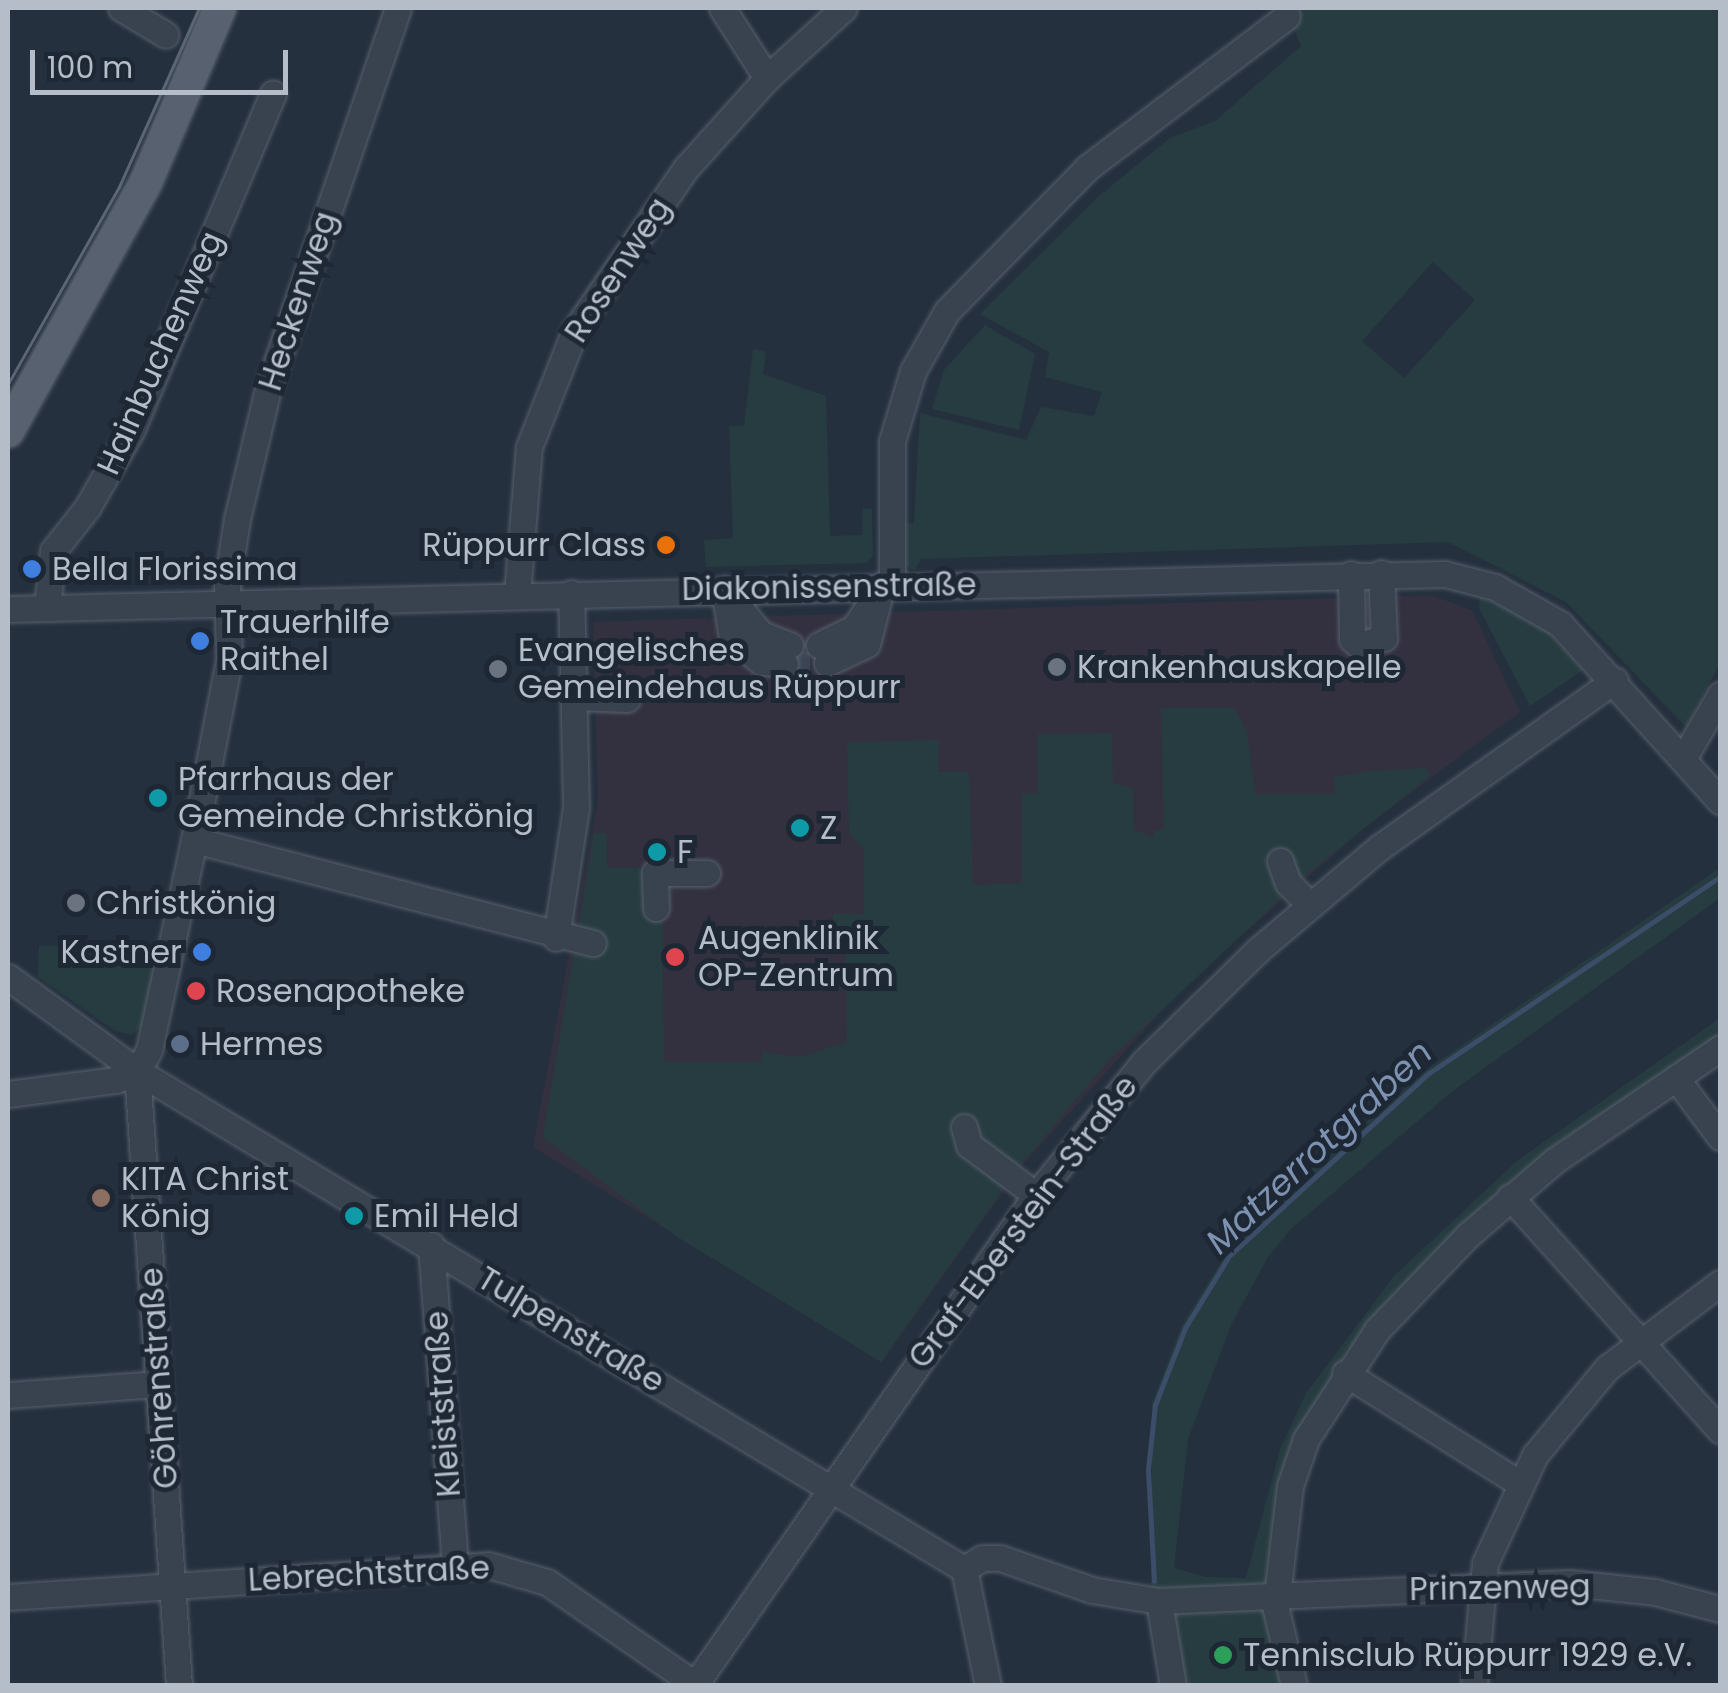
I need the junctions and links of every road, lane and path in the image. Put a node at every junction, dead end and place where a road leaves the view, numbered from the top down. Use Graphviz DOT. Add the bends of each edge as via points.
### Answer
graph roads {
  1 [pos="121,8"];
  2 [pos="220,8"];
  3 [pos="398,8"];
  4 [pos="722,8"];
  5 [pos="844,8"];
  6 [pos="1287,16"];
  7 [pos="166,35"];
  8 [pos="767,78"];
  9 [pos="273,93"];
  10 [pos="8,431"];
  11 [pos="1381,573"];
  12 [pos="1351,574"];
  13 [pos="888,586"];
  14 [pos="724,589"];
  15 [pos="572,593"];
  16 [pos="517,594"];
  17 [pos="228,601"];
  18 [pos="8,608"];
  19 [pos="47,608"];
  20 [pos="823,654"];
  21 [pos="787,655"];
  22 [pos="1614,680"];
  23 [pos="1720,695"];
  24 [pos="573,697"];
  25 [pos="627,699"];
  26 [pos="1684,759"];
  27 [pos="1720,802"];
  28 [pos="194,840"];
  29 [pos="1280,861"];
  30 [pos="708,873"];
  31 [pos="1310,905"];
  32 [pos="656,908"];
  33 [pos="556,938"];
  34 [pos="594,943"];
  35 [pos="8,976"];
  36 [pos="1720,1048"];
  37 [pos="137,1071"];
  38 [pos="1676,1078"];
  39 [pos="8,1094"];
  40 [pos="964,1127"];
  41 [pos="1720,1137"];
  42 [pos="1036,1196"];
  43 [pos="1510,1197"];
  44 [pos="431,1245"];
  45 [pos="1720,1283"];
  46 [pos="1639,1341"];
  47 [pos="1345,1373"];
  48 [pos="159,1384"];
  49 [pos="8,1395"];
  50 [pos="1720,1430"];
  51 [pos="1519,1483"];
  52 [pos="830,1488"];
  53 [pos="455,1564"];
  54 [pos="964,1570"];
  55 [pos="174,1586"];
  56 [pos="1478,1586"];
  57 [pos="1275,1596"];
  58 [pos="8,1597"];
  59 [pos="1159,1600"];
  60 [pos="1720,1608"];
  61 [pos="695,1685"];
  62 [pos="179,1686"];
  63 [pos="988,1686"];
  64 [pos="1172,1686"];
  65 [pos="1294,1686"];
  66 [pos="1474,1686"];
  1 -- 7 [label="street"];
  2 -- 10 [label="main road" via="146,182"];
  3 -- 17 [label="street, Heckenweg" via="296,295 240,504"];
  4 -- 8 [label="street"];
  5 -- 8 [label="street, Rosenweg"];
  6 -- 13 [label="street" via="1087,168 933,333 913,371 892,441"];
  8 -- 16 [label="street, Rosenweg" via="686,168 575,330 529,447"];
  9 -- 19 [label="street, Hainbuchenweg" via="132,428 87,508 53,551"];
  11 -- 12 [label="street, Diakonissenstraße"];
  11 -- 12 [label="street" via="1384,638 1359,645 1352,639"];
  11 -- 22 [label="street, Diakonissenstraße" via="1445,574 1495,587 1560,624"];
  12 -- 13 [label="street, Diakonissenstraße"];
  13 -- 14 [label="street, Diakonissenstraße"];
  13 -- 20 [label="street" via="867,644"];
  14 -- 15 [label="street, Diakonissenstraße"];
  14 -- 21 [label="street" via="732,638 762,662"];
  15 -- 16 [label="street, Diakonissenstraße"];
  15 -- 24 [label="street"];
  16 -- 17 [label="street, Diakonissenstraße"];
  17 -- 19 [label="street, Diakonissenstraße"];
  17 -- 28 [label="street, Heckenweg" via="229,660"];
  18 -- 19 [label="street, Diakonissenstraße"];
  22 -- 26 [label="street, Diakonissenstraße"];
  22 -- 31 [label="street, Graf-Eberstein-Straße" via="1427,811"];
  23 -- 26 [label="street"];
  24 -- 25 [label="street"];
  24 -- 33 [label="street" via="576,807"];
  26 -- 27 [label="street, Diakonissenstraße"];
  28 -- 33 [label="street"];
  28 -- 37 [label="street, Heckenweg" via="149,1050"];
  29 -- 31 [label="street" via="1288,883"];
  30 -- 32 [label="street" via="656,873"];
  31 -- 42 [label="street, Graf-Eberstein-Straße" via="1144,1062"];
  33 -- 34 [label="street"];
  35 -- 37 [label="street, Tulpenstraße"];
  36 -- 38 [label="street"];
  37 -- 39 [label="street" via="116,1080"];
  37 -- 44 [label="street, Tulpenstraße"];
  37 -- 48 [label="street, Göhrenstraße"];
  38 -- 41 [label="street"];
  38 -- 43 [label="street"];
  40 -- 42 [label="street" via="968,1145"];
  42 -- 52 [label="street, Graf-Eberstein-Straße"];
  43 -- 46 [label="street"];
  43 -- 47 [label="street" via="1407,1294"];
  44 -- 52 [label="street, Tulpenstraße"];
  44 -- 53 [label="street, Kleiststraße"];
  45 -- 46 [label="street"];
  46 -- 50 [label="street"];
  46 -- 51 [label="street" via="1572,1405"];
  47 -- 51 [label="street"];
  47 -- 57 [label="street" via="1306,1439 1290,1486"];
  48 -- 49 [label="street"];
  48 -- 55 [label="street, Göhrenstraße"];
  51 -- 56 [label="street"];
  52 -- 54 [label="street, Tulpenstraße"];
  52 -- 61 [label="street, Graf-Eberstein-Straße"];
  53 -- 55 [label="street, Lebrechtstraße"];
  53 -- 61 [label="street, Lebrechtstraße" via="510,1568 547,1582"];
  54 -- 59 [label="street" via="982,1558 1000,1558 1092,1590"];
  54 -- 63 [label="street"];
  55 -- 58 [label="street, Lebrechtstraße"];
  55 -- 62 [label="street, Göhrenstraße"];
  56 -- 57 [label="street, Prinzenweg"];
  56 -- 60 [label="street, Prinzenweg" via="1613,1586"];
  56 -- 66 [label="street"];
  57 -- 59 [label="street"];
  57 -- 65 [label="street"];
  59 -- 64 [label="street"];
}
